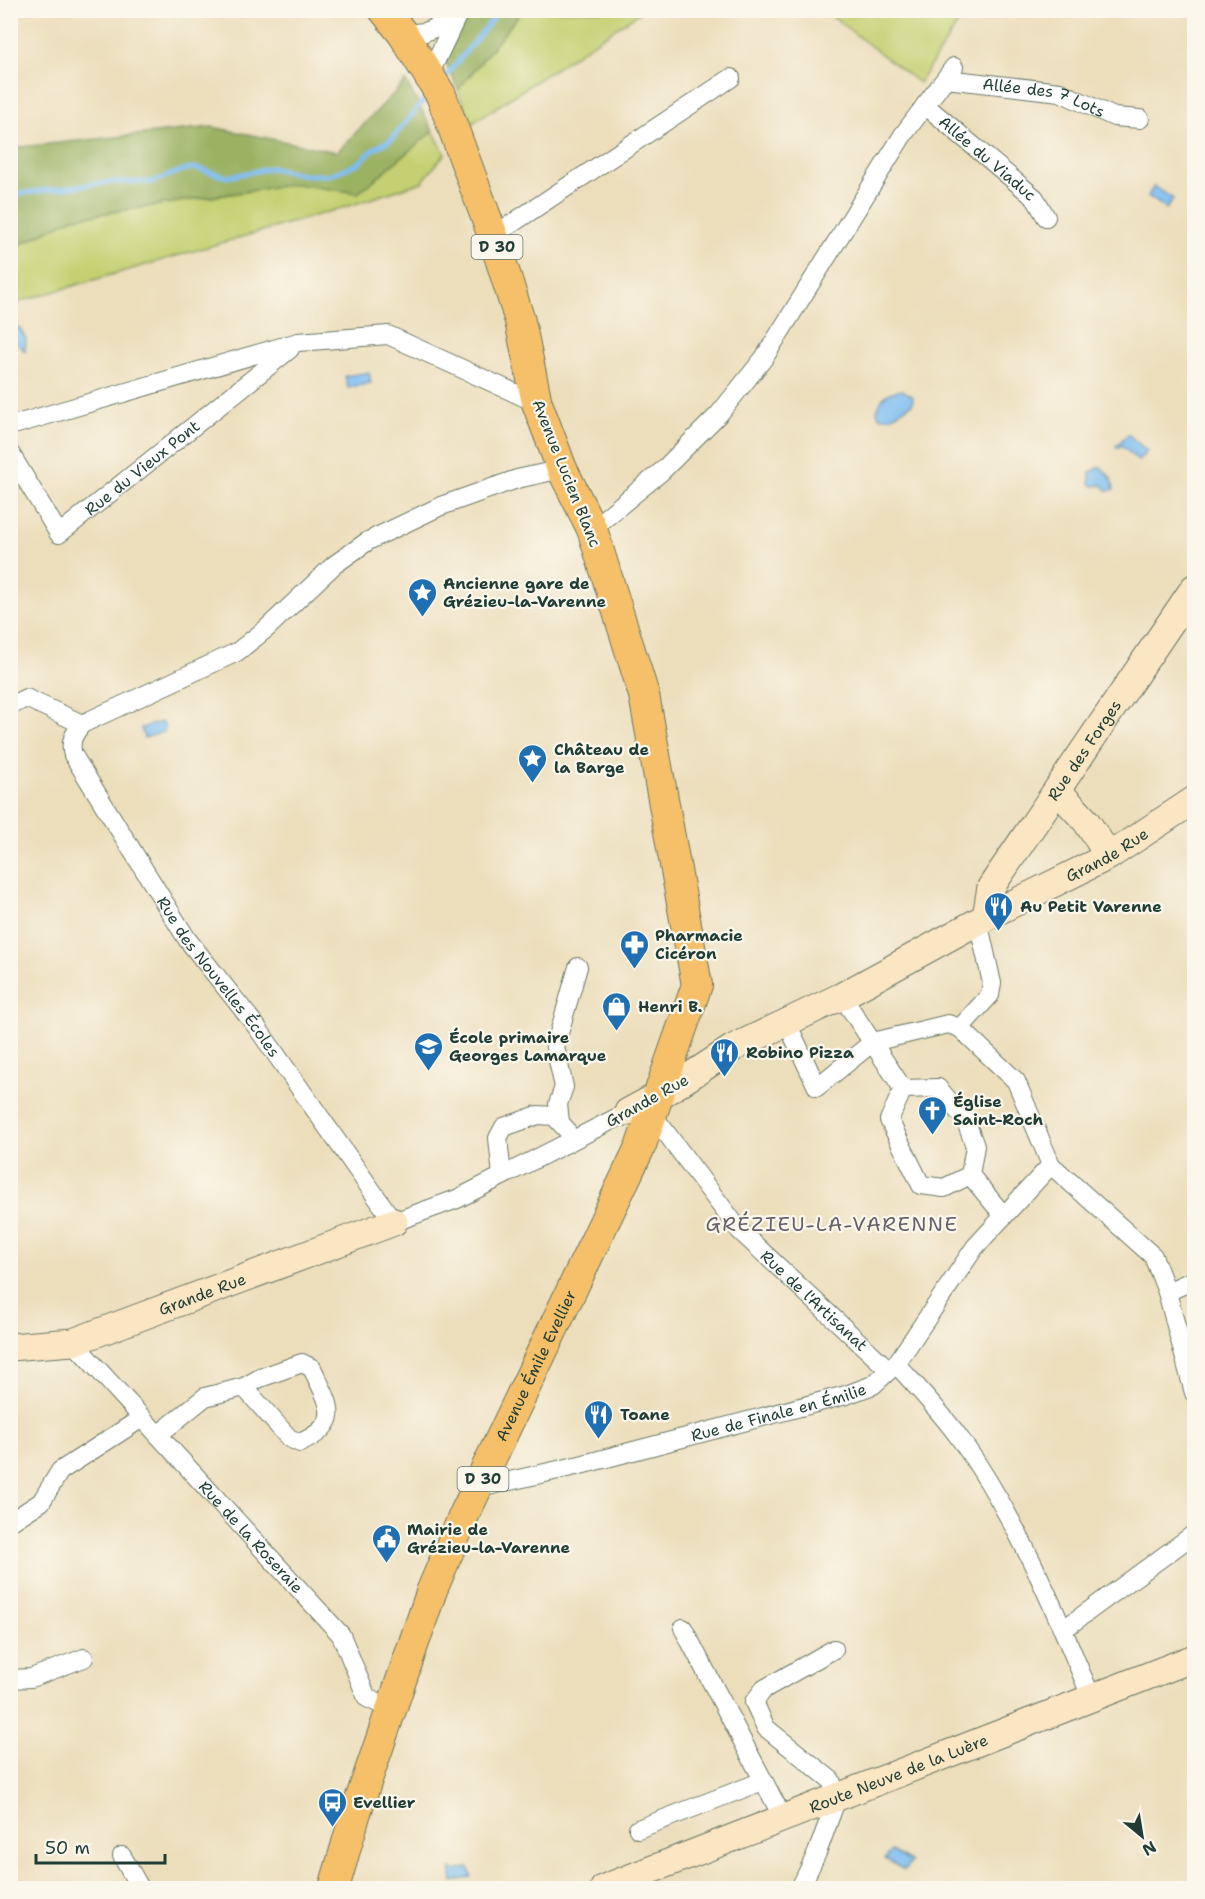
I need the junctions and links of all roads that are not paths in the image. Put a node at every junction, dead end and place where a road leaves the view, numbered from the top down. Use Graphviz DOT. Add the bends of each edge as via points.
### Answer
graph roads {
  1 [pos="384,10"];
  2 [pos="457,15"];
  3 [pos="403,34"];
  4 [pos="731,78"];
  5 [pos="435,84"];
  6 [pos="925,105"];
  7 [pos="1140,119"];
  8 [pos="1046,217"];
  9 [pos="493,236"];
  10 [pos="298,342"];
  11 [pos="537,403"];
  12 [pos="10,426"];
  13 [pos="10,453"];
  14 [pos="562,469"];
  15 [pos="592,529"];
  16 [pos="1194,588"];
  17 [pos="10,706"];
  18 [pos="82,724"];
  19 [pos="1059,791"];
  20 [pos="1194,800"];
  21 [pos="1109,856"];
  22 [pos="982,919"];
  23 [pos="578,967"];
  24 [pos="842,996"];
  25 [pos="787,1023"];
  26 [pos="960,1028"];
  27 [pos="873,1042"];
  28 [pos="903,1089"];
  29 [pos="646,1108"];
  30 [pos="560,1122"];
  31 [pos="575,1139"];
  32 [pos="1051,1165"];
  33 [pos="970,1175"];
  34 [pos="502,1176"];
  35 [pos="1004,1216"];
  36 [pos="394,1222"];
  37 [pos="1194,1280"];
  38 [pos="1167,1292"];
  39 [pos="105,1330"];
  40 [pos="13,1342"];
  41 [pos="73,1342"];
  42 [pos="892,1367"];
  43 [pos="97,1369"];
  44 [pos="244,1387"];
  45 [pos="1194,1393"];
  46 [pos="142,1418"];
  47 [pos="158,1435"];
  48 [pos="479,1488"];
  49 [pos="10,1522"];
  50 [pos="1194,1534"];
  51 [pos="683,1628"];
  52 [pos="1064,1629"];
  53 [pos="834,1649"];
  54 [pos="84,1658"];
  55 [pos="1194,1658"];
  56 [pos="10,1679"];
  57 [pos="1091,1696"];
  58 [pos="391,1709"];
  59 [pos="763,1780"];
  60 [pos="837,1798"];
  61 [pos="783,1818"];
  62 [pos="638,1829"];
  63 [pos="122,1856"];
  64 [pos="333,1884"];
  65 [pos="140,1888"];
  66 [pos="604,1888"];
  67 [pos="800,1888"];
  1 -- 3 [label="main road, D 30"];
  2 -- 3 [label="street" via="425,32"];
  2 -- 5 [label="street"];
  3 -- 5 [label="main road, D 30"];
  4 -- 9 [label="street"];
  5 -- 9 [label="main road, Avenue Lucien Blanc / D 30"];
  6 -- 7 [label="street, Allée des 7 Lots" via="950,73 1060,92 1114,117"];
  6 -- 8 [label="street, Allée du Viaduc" via="1035,198"];
  6 -- 15 [label="street" via="764,358 719,414 670,463"];
  9 -- 11 [label="main road, Avenue Lucien Blanc / D 30" via="520,321"];
  10 -- 11 [label="street" via="388,335"];
  10 -- 12 [label="street"];
  10 -- 13 [label="street, Rue du Vieux Pont" via="59,534"];
  11 -- 14 [label="main road, Avenue Lucien Blanc / D 30"];
  14 -- 15 [label="main road, Avenue Lucien Blanc / D 30"];
  14 -- 18 [label="street" via="517,479 441,506 368,541 334,565 237,652"];
  15 -- 29 [label="main road, Avenue Lucien Blanc / D 30" via="644,695 697,985"];
  16 -- 19 [label="street, Rue des Forges"];
  17 -- 18 [label="street" via="26,698"];
  18 -- 36 [label="street, Rue des Nouvelles Écoles" via="70,746 187,939 269,1044"];
  19 -- 21 [label="street"];
  19 -- 22 [label="street, Rue des Forges" via="991,887"];
  20 -- 21 [label="street, Grande Rue"];
  21 -- 22 [label="street, Grande Rue"];
  22 -- 24 [label="street, Grande Rue"];
  22 -- 26 [label="street" via="992,983 990,994"];
  23 -- 30 [label="street" via="555,1047 564,1087 558,1104"];
  24 -- 25 [label="street, Grande Rue"];
  24 -- 27 [label="street"];
  25 -- 27 [label="street" via="817,1087"];
  25 -- 29 [label="street, Grande Rue" via="733,1048"];
  26 -- 27 [label="street" via="948,1024"];
  26 -- 32 [label="street" via="1016,1081"];
  27 -- 28 [label="street"];
  28 -- 33 [label="street" via="938,1088 965,1119 975,1146"];
  28 -- 33 [label="street" via="889,1120 921,1185 944,1188"];
  29 -- 31 [label="street, Grande Rue"];
  29 -- 42 [label="street, Rue de l'Artisanat" via="740,1231"];
  29 -- 48 [label="main road, Avenue Émile Evellier / D 30" via="641,1145"];
  30 -- 31 [label="street"];
  30 -- 34 [label="street" via="554,1116 538,1115 504,1127 498,1138"];
  31 -- 34 [label="street, Grande Rue"];
  32 -- 35 [label="street, Rue de Finale en Émilie"];
  32 -- 38 [label="street" via="1153,1256"];
  33 -- 35 [label="street"];
  34 -- 36 [label="street, Grande Rue" via="457,1199"];
  35 -- 42 [label="street, Rue de Finale en Émilie" via="975,1247"];
  36 -- 39 [label="street, Grande Rue"];
  37 -- 38 [label="street"];
  38 -- 45 [label="street"];
  39 -- 41 [label="street, Grande Rue"];
  39 -- 43 [label="street"];
  40 -- 41 [label="street, Grande Rue"];
  41 -- 43 [label="street, Rue de la Roseraie"];
  42 -- 48 [label="street, Rue de Finale en Émilie" via="873,1384 846,1395"];
  42 -- 52 [label="street, Rue de l'Artisanat" via="961,1440 991,1485"];
  43 -- 46 [label="street, Rue de la Roseraie"];
  44 -- 44 [label="street" via="289,1438 300,1443 318,1433 331,1419 331,1410 312,1368 302,1363"];
  44 -- 47 [label="street" via="205,1397"];
  46 -- 47 [label="street, Rue de la Roseraie"];
  46 -- 49 [label="street" via="60,1471 41,1502"];
  47 -- 58 [label="street, Rue de la Roseraie" via="341,1635 367,1698"];
  48 -- 58 [label="main road, Avenue Émile Evellier / D 30" via="432,1590"];
  50 -- 52 [label="street"];
  51 -- 59 [label="street"];
  52 -- 57 [label="street, Rue de l'Artisanat"];
  53 -- 60 [label="street" via="764,1689 754,1702 766,1728 831,1780"];
  54 -- 56 [label="street" via="31,1678"];
  55 -- 57 [label="street, Route Neuve de la Luère"];
  57 -- 60 [label="street, Route Neuve de la Luère"];
  58 -- 64 [label="main road, Avenue Émile Evellier / D 30"];
  59 -- 61 [label="street"];
  59 -- 62 [label="street"];
  60 -- 61 [label="street, Route Neuve de la Luère"];
  60 -- 67 [label="street"];
  61 -- 66 [label="street, Route Neuve de la Luère"];
  63 -- 65 [label="street"];
}
